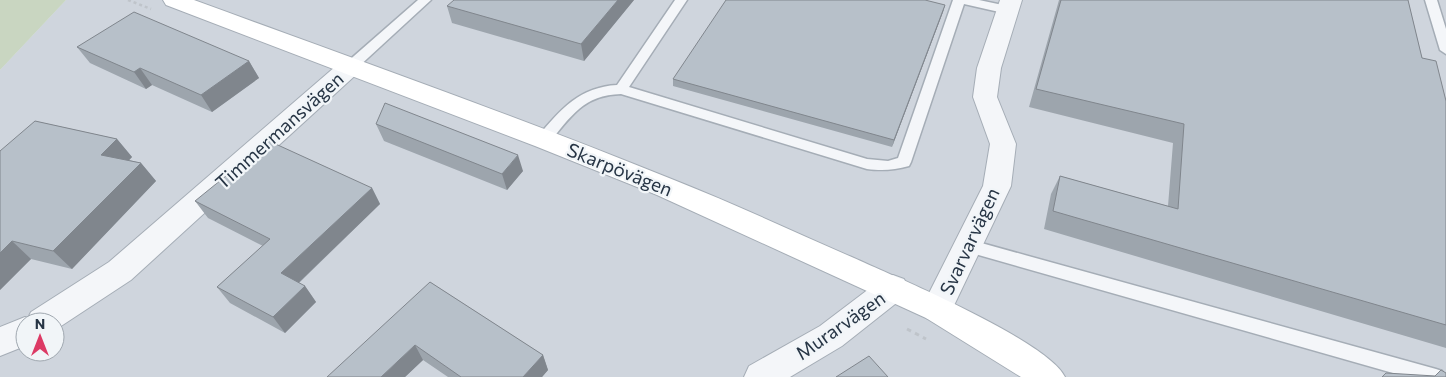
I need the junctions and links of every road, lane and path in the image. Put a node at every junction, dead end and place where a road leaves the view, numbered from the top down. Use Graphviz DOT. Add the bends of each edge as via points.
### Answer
graph roads {
  1 [pos="174,0"];
  2 [pos="426,0"];
  3 [pos="681,0"];
  4 [pos="959,0"];
  5 [pos="963,0"];
  6 [pos="1431,0"];
  7 [pos="1009,5"];
  8 [pos="1446,50"];
  9 [pos="351,66"];
  10 [pos="621,89"];
  11 [pos="544,139"];
  12 [pos="967,246"];
  13 [pos="893,288"];
  14 [pos="937,309"];
  15 [pos="57,312"];
  16 [pos="15,335"];
  17 [pos="0,342"];
  18 [pos="761,377"];
  19 [pos="1048,377"];
  20 [pos="1436,377"];
  1 -- 9 [label="street, Skarpövägen"];
  2 -- 9 [label="lane"];
  3 -- 10 [label="lane"];
  4 -- 10 [label="lane" via="904,162 888,166 867,164"];
  5 -- 7 [label="lane"];
  6 -- 8 [label="lane"];
  7 -- 12 [label="street, Svarvarvägen" via="989,68 985,97 1003,144 997,186"];
  9 -- 11 [label="street, Skarpövägen"];
  9 -- 15 [label="street, Timmermansvägen" via="120,271"];
  10 -- 11 [label="lane" via="595,91 582,97"];
  11 -- 13 [label="street, Skarpövägen" via="667,188"];
  12 -- 14 [label="street, Svarvarvägen"];
  12 -- 20 [label="lane" via="1123,297"];
  13 -- 14 [label="street, Skarpövägen"];
  13 -- 18 [label="street, Murarvägen" via="831,336"];
  14 -- 19 [label="street, Skarpövägen"];
  16 -- 17 [label="street"];
}
